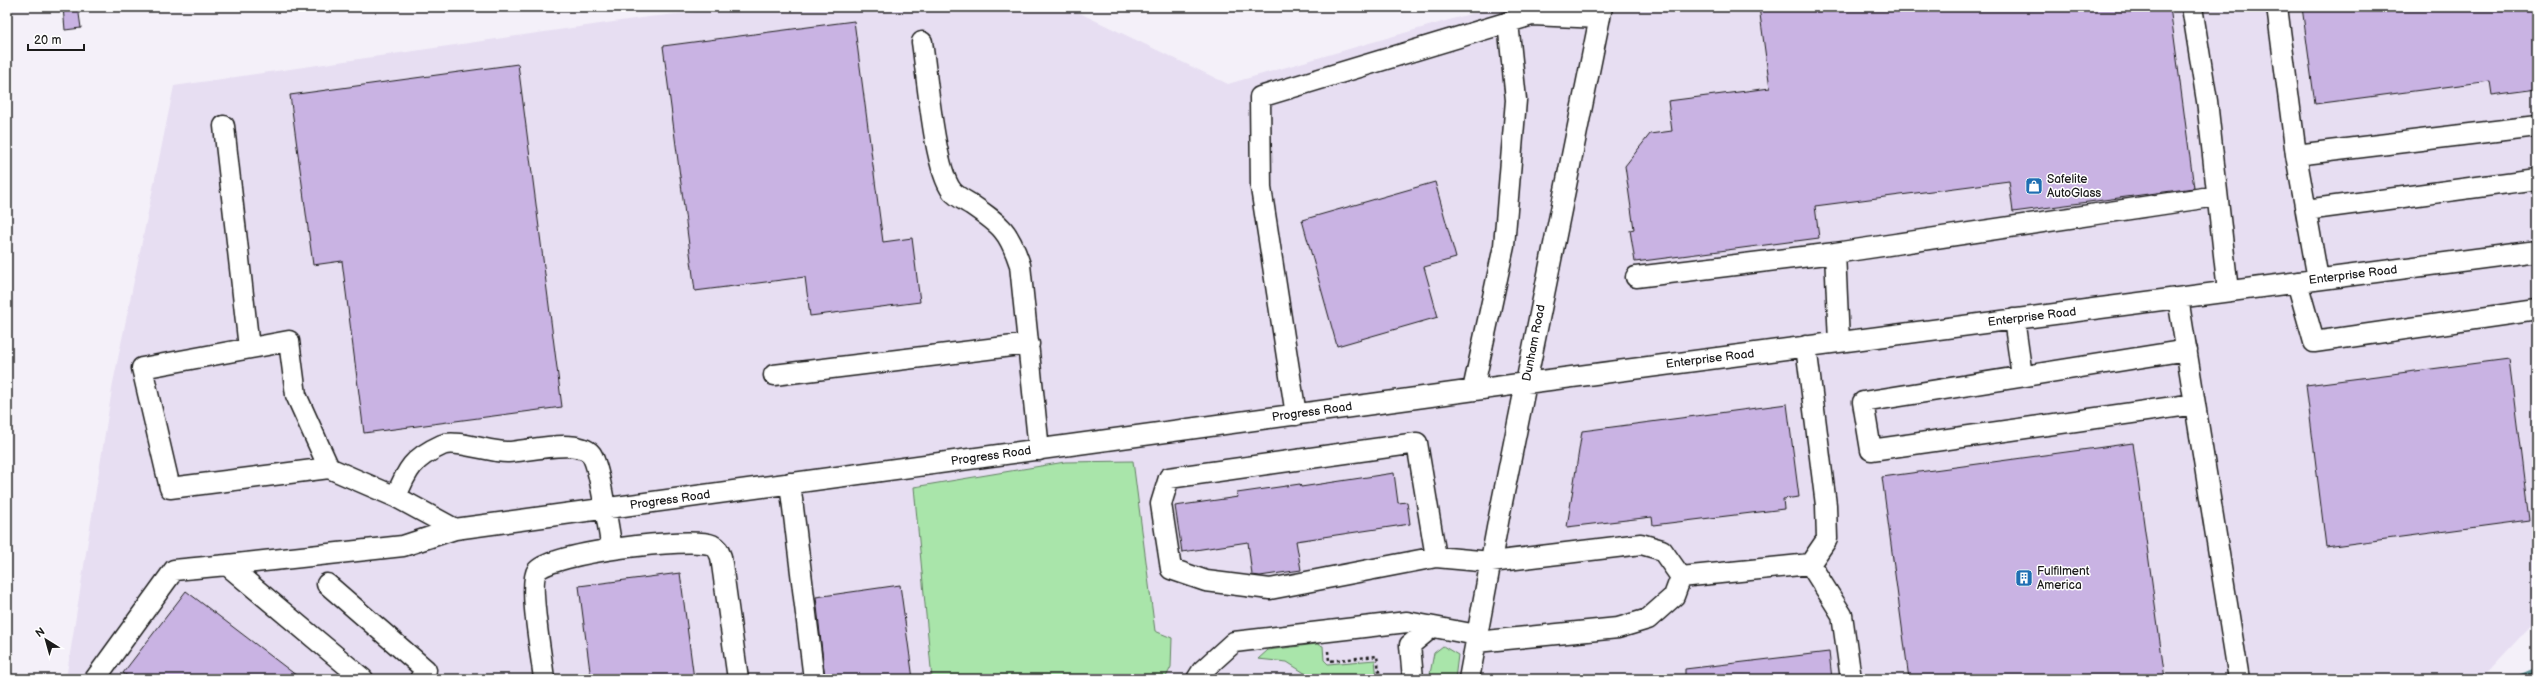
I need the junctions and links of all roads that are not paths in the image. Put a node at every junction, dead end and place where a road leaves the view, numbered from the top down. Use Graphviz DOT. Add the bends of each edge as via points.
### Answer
graph roads {
  1 [pos="2192,7"];
  2 [pos="2277,7"];
  3 [pos="1601,12"];
  4 [pos="1508,22"];
  5 [pos="922,42"];
  6 [pos="224,126"];
  7 [pos="2537,126"];
  8 [pos="2296,155"];
  9 [pos="2537,179"];
  10 [pos="2218,196"];
  11 [pos="2306,210"];
  12 [pos="2537,251"];
  13 [pos="1835,253"];
  14 [pos="1636,278"];
  15 [pos="2318,279"];
  16 [pos="2297,282"];
  17 [pos="2228,291"];
  18 [pos="2178,298"];
  19 [pos="2537,310"];
  20 [pos="2014,319"];
  21 [pos="1839,342"];
  22 [pos="1029,344"];
  23 [pos="1806,346"];
  24 [pos="249,348"];
  25 [pos="2186,350"];
  26 [pos="774,375"];
  27 [pos="2022,376"];
  28 [pos="1526,383"];
  29 [pos="1473,390"];
  30 [pos="2195,404"];
  31 [pos="1296,415"];
  32 [pos="1039,450"];
  33 [pos="328,468"];
  34 [pos="790,483"];
  35 [pos="396,497"];
  36 [pos="603,509"];
  37 [pos="455,529"];
  38 [pos="612,548"];
  39 [pos="1436,557"];
  40 [pos="1491,562"];
  41 [pos="227,564"];
  42 [pos="1810,564"];
  43 [pos="1681,577"];
  44 [pos="327,584"];
  45 [pos="1432,627"];
  46 [pos="1476,638"];
  47 [pos="95,679"];
  48 [pos="363,679"];
  49 [pos="420,679"];
  50 [pos="544,679"];
  51 [pos="738,679"];
  52 [pos="814,679"];
  53 [pos="1197,679"];
  54 [pos="1413,679"];
  55 [pos="1469,679"];
  56 [pos="1851,679"];
  57 [pos="2239,679"];
  1 -- 10 [label="street" via="2207,101"];
  2 -- 8 [label="street"];
  3 -- 4 [label="street" via="1532,15"];
  3 -- 28 [label="street, Dunham Road"];
  4 -- 29 [label="street" via="1516,100 1504,246"];
  4 -- 31 [label="street" via="1260,97 1261,188"];
  5 -- 22 [label="street" via="940,161 953,192 998,223 1012,240 1020,265"];
  6 -- 24 [label="street"];
  7 -- 8 [label="street"];
  8 -- 11 [label="street"];
  9 -- 11 [label="street"];
  10 -- 13 [label="street"];
  10 -- 17 [label="street"];
  11 -- 15 [label="street"];
  12 -- 15 [label="street, Enterprise Road"];
  13 -- 14 [label="street"];
  13 -- 21 [label="street"];
  15 -- 16 [label="street, Enterprise Road"];
  16 -- 17 [label="street, Enterprise Road"];
  16 -- 19 [label="street" via="2314,342"];
  17 -- 18 [label="street, Enterprise Road"];
  18 -- 20 [label="street, Enterprise Road"];
  18 -- 25 [label="street"];
  20 -- 21 [label="street, Enterprise Road"];
  20 -- 27 [label="street"];
  21 -- 23 [label="street, Enterprise Road"];
  22 -- 26 [label="street"];
  22 -- 32 [label="street"];
  23 -- 28 [label="street, Enterprise Road"];
  23 -- 42 [label="street" via="1826,505 1827,539"];
  24 -- 33 [label="street" via="289,341 296,394"];
  24 -- 33 [label="street" via="142,368 170,488"];
  25 -- 27 [label="street"];
  25 -- 30 [label="street"];
  27 -- 30 [label="street" via="1862,402 1871,450"];
  28 -- 29 [label="street, Progress Road"];
  28 -- 40 [label="street, Dunham Road"];
  29 -- 31 [label="street, Progress Road"];
  30 -- 57 [label="street"];
  31 -- 32 [label="street, Progress Road"];
  32 -- 34 [label="street, Progress Road"];
  33 -- 35 [label="street"];
  34 -- 36 [label="street, Progress Road"];
  34 -- 52 [label="street"];
  35 -- 36 [label="street" via="406,471 422,455 444,444 507,452 577,446 590,453 597,466"];
  35 -- 37 [label="street"];
  36 -- 37 [label="street, Progress Road"];
  36 -- 38 [label="street"];
  37 -- 41 [label="street, Progress Road" via="403,546"];
  38 -- 50 [label="street" via="549,563 537,571 533,587"];
  38 -- 51 [label="street" via="695,543 712,545 718,550"];
  39 -- 39 [label="street" via="1417,443 1169,478 1161,504 1171,569 1206,581 1270,589"];
  39 -- 40 [label="street"];
  40 -- 43 [label="street" via="1641,544 1662,550"];
  40 -- 46 [label="street, Dunham Road"];
  41 -- 47 [label="street, Progress Road" via="174,570"];
  41 -- 48 [label="street"];
  42 -- 43 [label="street"];
  42 -- 56 [label="street" via="1842,615"];
  43 -- 46 [label="street" via="1674,596 1648,619 1618,628"];
  44 -- 49 [label="street" via="426,670"];
  45 -- 46 [label="street"];
  45 -- 53 [label="street" via="1406,622 1234,642 1202,671"];
  45 -- 54 [label="street" via="1410,645"];
  46 -- 55 [label="street, Dunham Road"];
}
